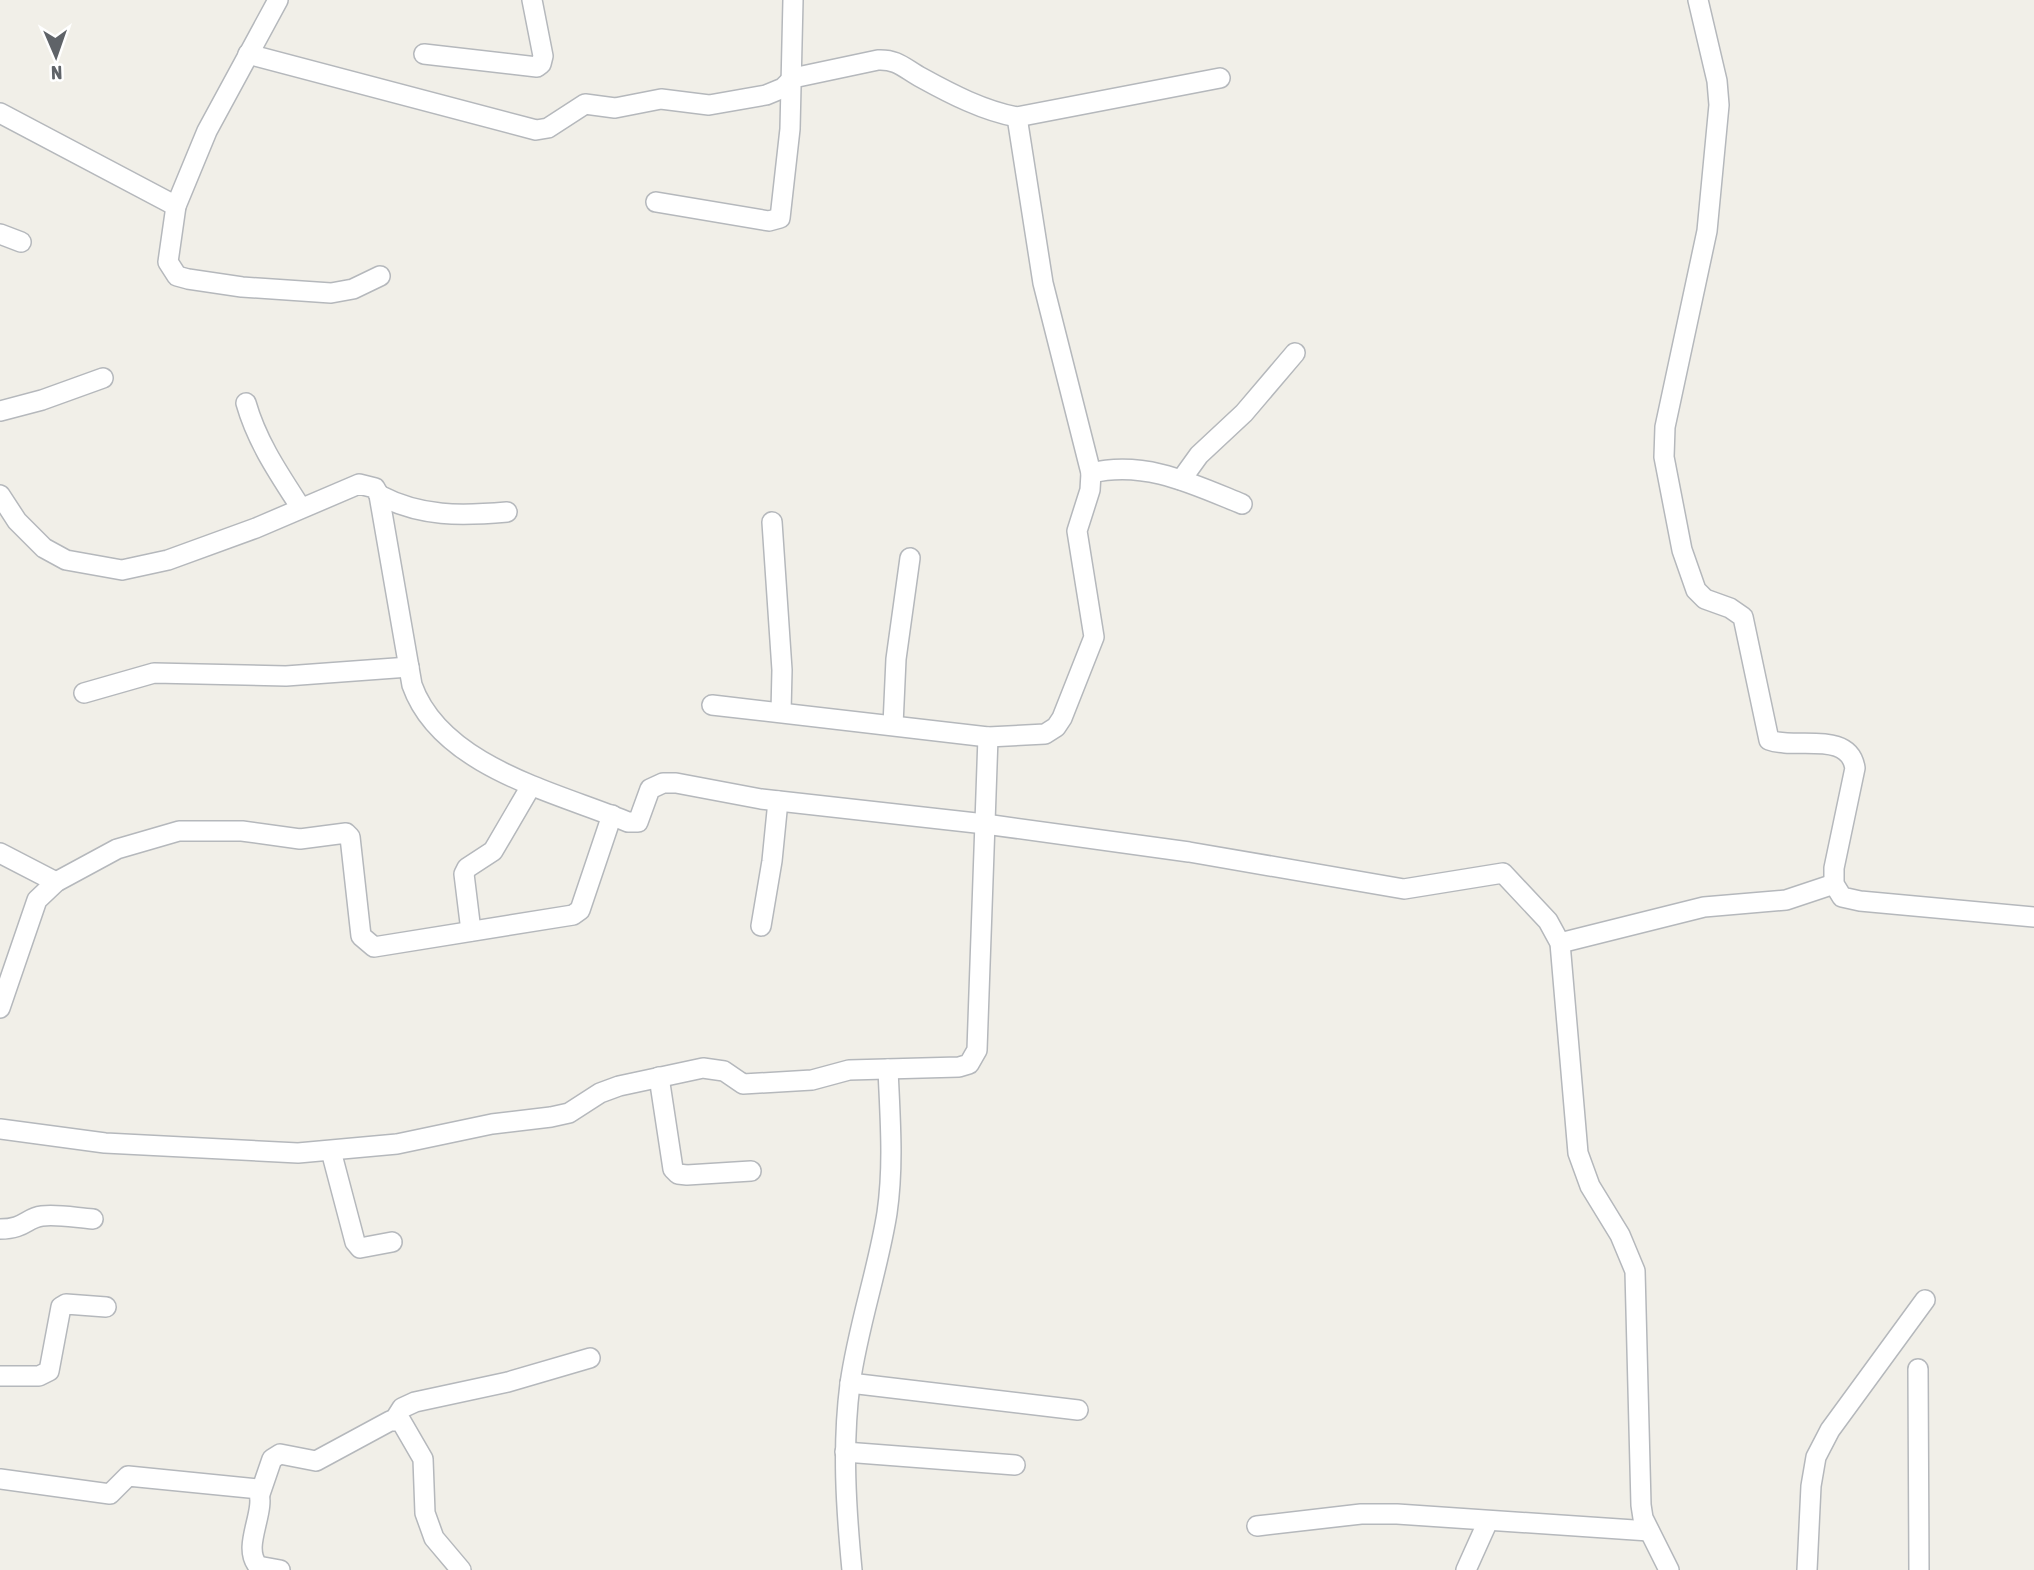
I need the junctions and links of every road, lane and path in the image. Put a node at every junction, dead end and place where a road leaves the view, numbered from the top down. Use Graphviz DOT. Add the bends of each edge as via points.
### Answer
graph roads {
  1 [pos="278,0"];
  2 [pos="532,0"];
  3 [pos="793,0"];
  4 [pos="1698,0"];
  5 [pos="248,54"];
  6 [pos="424,54"];
  7 [pos="793,78"];
  8 [pos="1220,78"];
  9 [pos="1017,117"];
  10 [pos="2,120"];
  11 [pos="656,202"];
  12 [pos="176,206"];
  13 [pos="0,234"];
  14 [pos="21,242"];
  15 [pos="380,276"];
  16 [pos="1295,353"];
  17 [pos="103,378"];
  18 [pos="246,403"];
  19 [pos="0,411"];
  20 [pos="1091,472"];
  21 [pos="1181,480"];
  22 [pos="0,495"];
  23 [pos="379,495"];
  24 [pos="1242,504"];
  25 [pos="301,508"];
  26 [pos="507,512"];
  27 [pos="772,522"];
  28 [pos="910,558"];
  29 [pos="409,667"];
  30 [pos="84,693"];
  31 [pos="712,705"];
  32 [pos="781,712"];
  33 [pos="892,725"];
  34 [pos="988,737"];
  35 [pos="531,786"];
  36 [pos="778,801"];
  37 [pos="612,815"];
  38 [pos="985,824"];
  39 [pos="0,853"];
  40 [pos="56,882"];
  41 [pos="1834,884"];
  42 [pos="2034,917"];
  43 [pos="761,926"];
  44 [pos="471,931"];
  45 [pos="1560,943"];
  46 [pos="0,1008"];
  47 [pos="888,1069"];
  48 [pos="659,1077"];
  49 [pos="0,1129"];
  50 [pos="331,1151"];
  51 [pos="751,1171"];
  52 [pos="93,1219"];
  53 [pos="0,1229"];
  54 [pos="392,1242"];
  55 [pos="1925,1300"];
  56 [pos="106,1307"];
  57 [pos="590,1358"];
  58 [pos="1919,1369"];
  59 [pos="0,1376"];
  60 [pos="850,1383"];
  61 [pos="1078,1410"];
  62 [pos="395,1419"];
  63 [pos="845,1452"];
  64 [pos="1015,1465"];
  65 [pos="0,1479"];
  66 [pos="260,1494"];
  67 [pos="1488,1521"];
  68 [pos="1257,1526"];
  69 [pos="1649,1531"];
  70 [pos="279,1570"];
  71 [pos="461,1570"];
  72 [pos="852,1570"];
  73 [pos="1465,1570"];
  74 [pos="1669,1570"];
  75 [pos="1807,1570"];
  76 [pos="1919,1570"];
  1 -- 5 [label="street"];
  2 -- 6 [label="street" via="541,64"];
  3 -- 7 [label="street"];
  4 -- 41 [label="street" via="1719,105 1705,244 1665,427 1664,457 1682,550 1696,590 1704,599 1743,617 1769,740 1783,745 1836,745 1853,757 1855,768"];
  5 -- 7 [label="street" via="536,130 548,128 584,104 615,108 661,99 709,105 766,95"];
  5 -- 12 [label="street" via="207,131"];
  7 -- 9 [label="street" via="892,59 986,109"];
  7 -- 11 [label="street" via="780,218 769,221"];
  8 -- 9 [label="street"];
  9 -- 20 [label="street" via="1038,261"];
  10 -- 12 [label="street"];
  12 -- 15 [label="street" via="168,261 177,276 242,287 331,293"];
  13 -- 14 [label="street"];
  16 -- 21 [label="street"];
  17 -- 19 [label="street"];
  18 -- 25 [label="street" via="260,443"];
  20 -- 21 [label="street" via="1127,468"];
  20 -- 34 [label="street" via="1077,531 1094,627 1092,648 1056,727 1033,736"];
  21 -- 24 [label="street"];
  22 -- 25 [label="street" via="17,521 44,548 66,560 122,570 168,560"];
  23 -- 25 [label="street" via="374,488 359,484"];
  23 -- 26 [label="street" via="403,508 428,513"];
  23 -- 29 [label="street"];
  27 -- 32 [label="street"];
  28 -- 33 [label="street"];
  29 -- 30 [label="street" via="286,676 154,673"];
  29 -- 35 [label="street" via="419,704 431,722 478,758"];
  31 -- 32 [label="street"];
  32 -- 33 [label="street"];
  33 -- 34 [label="street"];
  34 -- 38 [label="street"];
  35 -- 37 [label="street"];
  35 -- 44 [label="street" via="493,851 464,874"];
  36 -- 37 [label="street" via="663,783 650,789 638,821"];
  36 -- 38 [label="street"];
  36 -- 43 [label="street"];
  37 -- 44 [label="street" via="580,910 573,915"];
  38 -- 45 [label="street" via="1189,852 1405,889 1503,873 1548,921"];
  38 -- 47 [label="street" via="974,1059 959,1068"];
  39 -- 40 [label="street"];
  40 -- 44 [label="street" via="117,849 179,831 242,831 300,839 339,831 350,837 361,936 366,943 374,947"];
  40 -- 46 [label="street" via="37,900"];
  41 -- 42 [label="street" via="1842,897 1860,901"];
  41 -- 45 [label="street" via="1786,900 1704,907"];
  45 -- 69 [label="street" via="1578,1153 1590,1186 1620,1235 1635,1271 1640,1506"];
  47 -- 48 [label="street" via="743,1084 715,1069"];
  47 -- 60 [label="street" via="891,1151 887,1214"];
  48 -- 50 [label="street" via="600,1093 569,1113"];
  48 -- 51 [label="street" via="673,1168 678,1174"];
  49 -- 50 [label="street" via="118,1144 254,1153"];
  50 -- 54 [label="street" via="355,1242 367,1249"];
  52 -- 53 [label="street" via="42,1216 24,1226"];
  55 -- 75 [label="street" via="1830,1430 1816,1457"];
  56 -- 59 [label="street" via="61,1307 49,1371 39,1376"];
  57 -- 62 [label="street" via="415,1402 402,1408"];
  58 -- 76 [label="street"];
  60 -- 61 [label="street"];
  60 -- 63 [label="street"];
  62 -- 66 [label="street" via="316,1461 281,1454 272,1459"];
  62 -- 71 [label="street" via="420,1450 425,1513 434,1538"];
  63 -- 64 [label="street"];
  63 -- 72 [label="street"];
  65 -- 66 [label="street" via="110,1494 128,1475 246,1486"];
  66 -- 70 [label="street" via="254,1561"];
  67 -- 68 [label="street" via="1360,1514"];
  67 -- 69 [label="street"];
  67 -- 73 [label="street"];
  69 -- 74 [label="street"];
}
